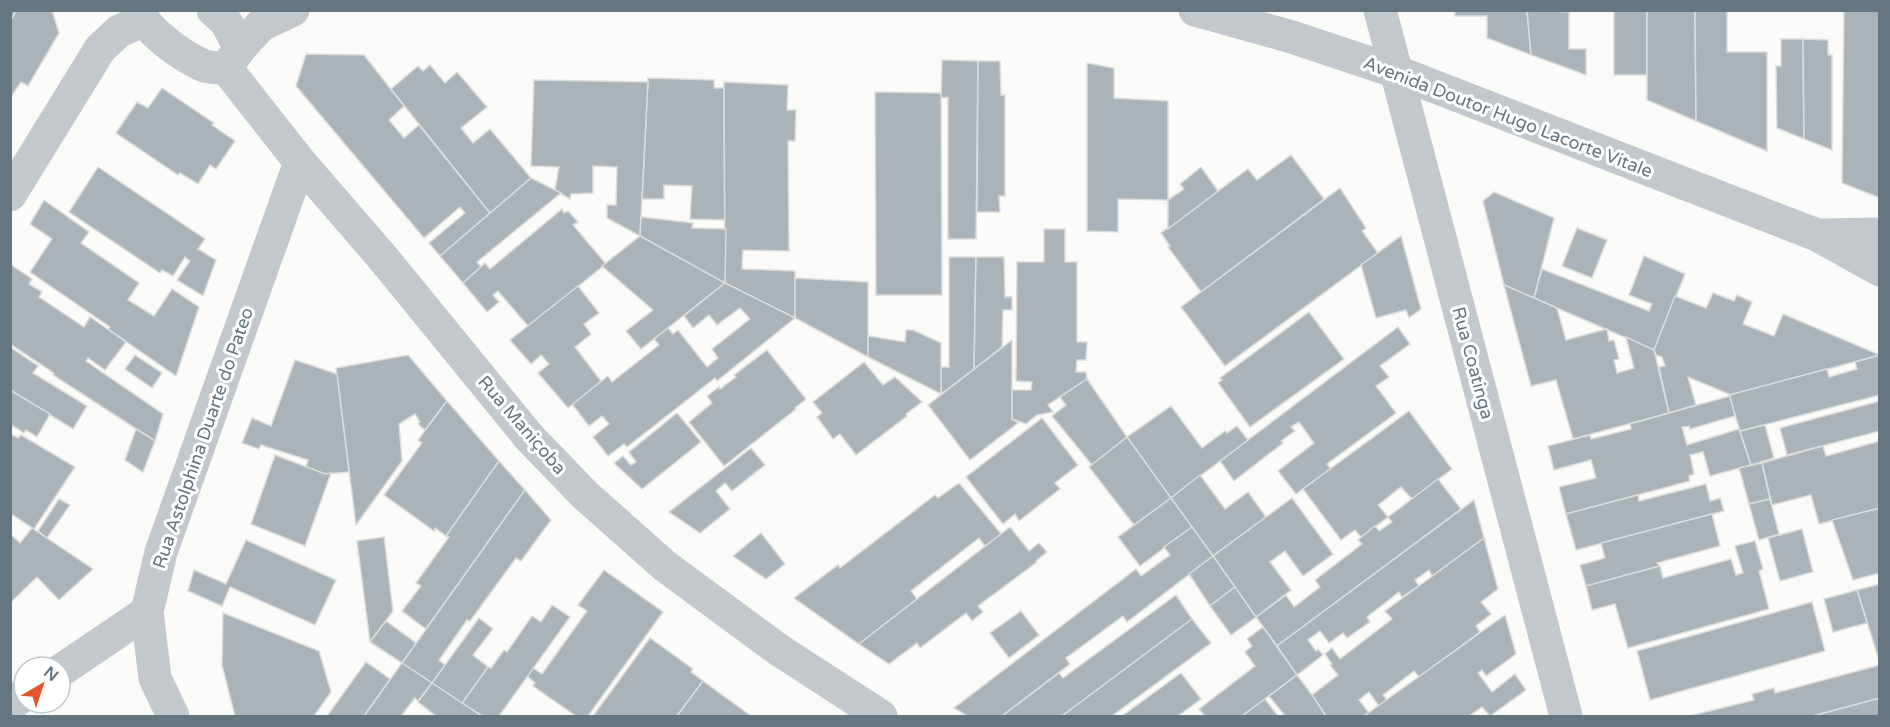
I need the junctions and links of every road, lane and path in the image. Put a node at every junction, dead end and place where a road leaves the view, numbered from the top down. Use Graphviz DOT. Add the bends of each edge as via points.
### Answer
graph roads {
  1 [pos="213,10"];
  2 [pos="293,10"];
  3 [pos="1195,10"];
  4 [pos="1380,10"];
  5 [pos="140,16"];
  6 [pos="233,58"];
  7 [pos="1397,72"];
  8 [pos="300,162"];
  9 [pos="10,195"];
  10 [pos="1880,234"];
  11 [pos="1817,235"];
  12 [pos="1880,270"];
  13 [pos="147,612"];
  14 [pos="72,663"];
  15 [pos="173,717"];
  16 [pos="881,717"];
  17 [pos="1566,717"];
  1 -- 6 [label="street, Rua Maniçoba" via="226,22"];
  2 -- 6 [label="street" via="261,25"];
  3 -- 7 [label="street, Avenida Doutor Hugo Lacorte Vitale"];
  4 -- 7 [label="street, Rua Coatinga"];
  5 -- 6 [label="street" via="175,48 204,66"];
  5 -- 9 [label="street" via="100,49"];
  6 -- 8 [label="street, Rua Maniçoba"];
  7 -- 11 [label="street, Avenida Doutor Hugo Lacorte Vitale"];
  7 -- 17 [label="street, Rua Coatinga"];
  8 -- 13 [label="street, Rua Astolphina Duarte do Pateo" via="161,552"];
  8 -- 16 [label="street, Rua Maniçoba" via="529,437 585,495 665,566 779,650"];
  10 -- 11 [label="street, Avenida Doutor Hugo Lacorte Vitale"];
  11 -- 12 [label="street, Avenida Doutor Hugo Lacorte Vitale"];
  13 -- 14 [label="street"];
  13 -- 15 [label="street, Rua Astolphina Duarte do Pateo" via="155,678"];
}
